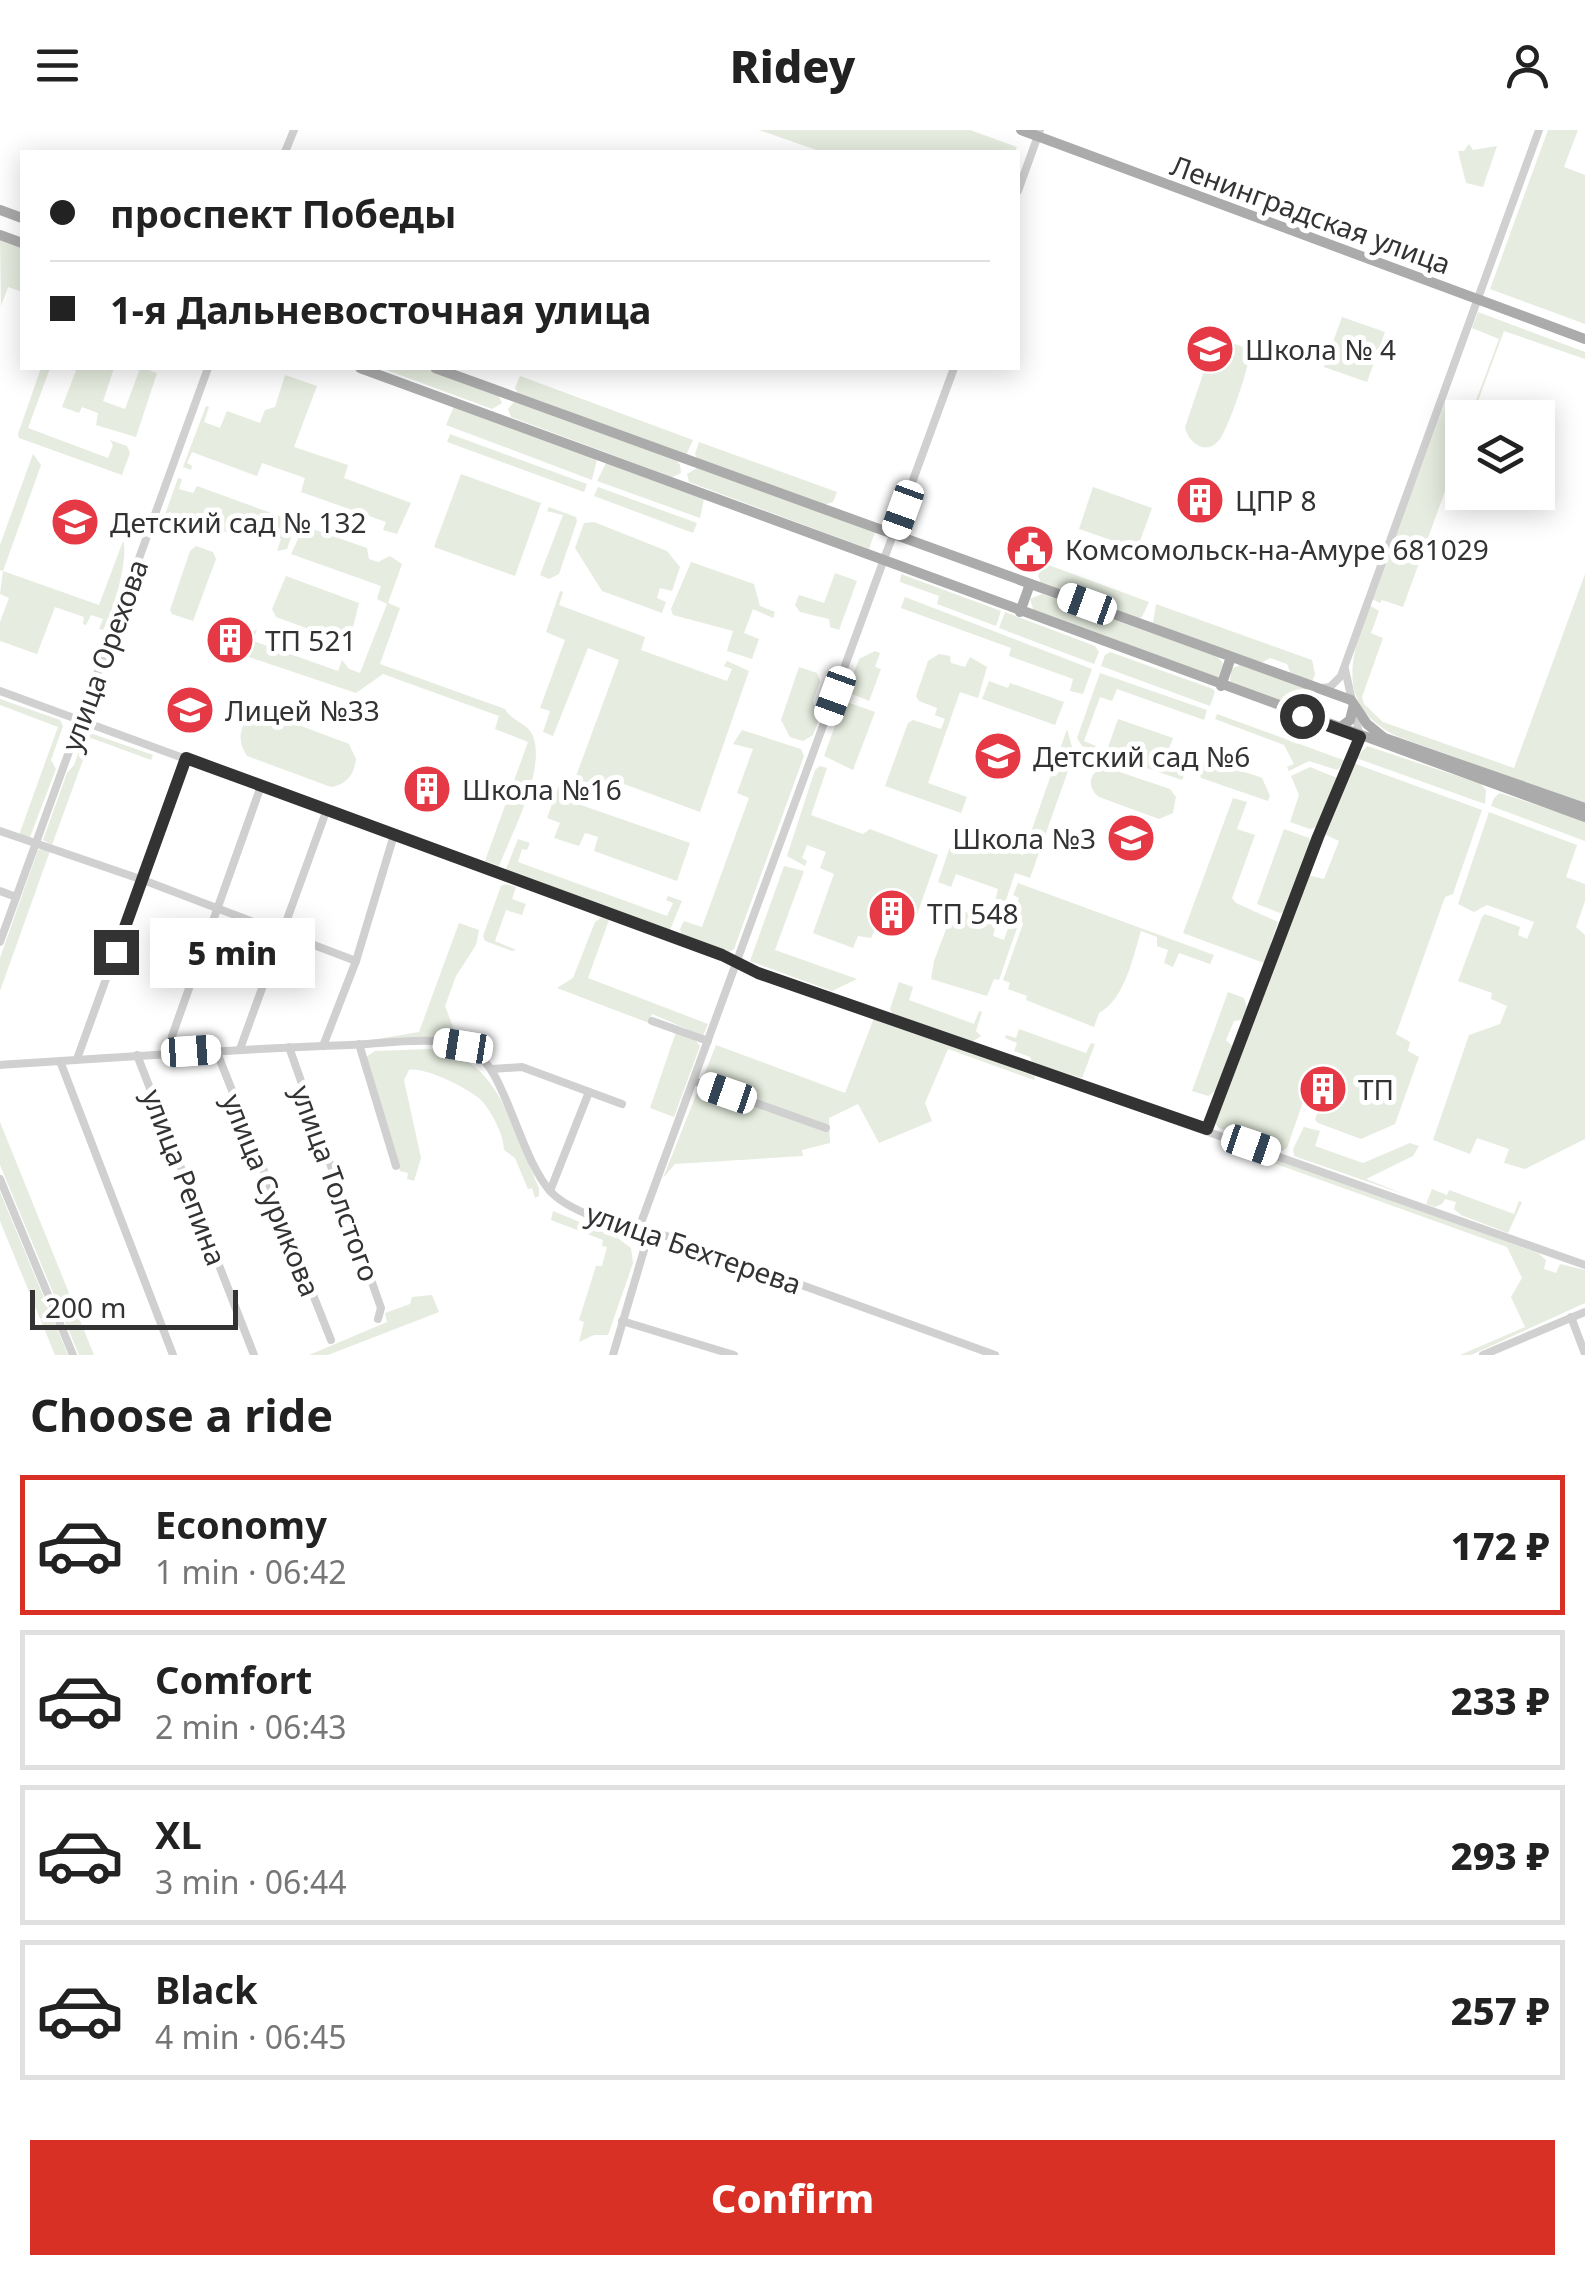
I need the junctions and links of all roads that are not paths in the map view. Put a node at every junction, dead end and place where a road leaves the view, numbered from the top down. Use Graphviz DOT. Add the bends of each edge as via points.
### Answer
graph roads {
  1 [pos="1021,130"];
  2 [pos="1540,130"];
  3 [pos="1038,133"];
  4 [pos="1020,185"];
  5 [pos="1477,299"];
  6 [pos="1585,339"];
  7 [pos="207,370"];
  8 [pos="367,370"];
  9 [pos="441,370"];
  10 [pos="953,370"];
  11 [pos="510,395"];
  12 [pos="501,420"];
  13 [pos="689,461"];
  14 [pos="680,486"];
  15 [pos="894,534"];
  16 [pos="884,562"];
  17 [pos="1030,584"];
  18 [pos="1020,612"];
  19 [pos="1232,656"];
  20 [pos="1345,664"];
  21 [pos="1221,686"];
  22 [pos="1320,688"];
  23 [pos="0,691"];
  24 [pos="1352,704"];
  25 [pos="80,720"];
  26 [pos="1338,729"];
  27 [pos="1383,736"];
  28 [pos="1360,737"];
  29 [pos="186,758"];
  30 [pos="1496,781"];
  31 [pos="261,786"];
  32 [pos="1585,808"];
  33 [pos="327,810"];
  34 [pos="1585,817"];
  35 [pos="0,830"];
  36 [pos="394,835"];
  37 [pos="36,844"];
  38 [pos="143,880"];
  39 [pos="0,891"];
  40 [pos="16,897"];
  41 [pos="216,909"];
  42 [pos="283,934"];
  43 [pos="0,942"];
  44 [pos="356,962"];
  45 [pos="738,963"];
  46 [pos="652,1021"];
  47 [pos="708,1041"];
  48 [pos="359,1044"];
  49 [pos="323,1046"];
  50 [pos="290,1047"];
  51 [pos="240,1049"];
  52 [pos="216,1050"];
  53 [pos="166,1053"];
  54 [pos="137,1055"];
  55 [pos="77,1060"];
  56 [pos="60,1061"];
  57 [pos="0,1065"];
  58 [pos="492,1069"];
  59 [pos="694,1081"];
  60 [pos="589,1092"];
  61 [pos="622,1104"];
  62 [pos="826,1128"];
  63 [pos="1207,1129"];
  64 [pos="396,1166"];
  65 [pos="0,1179"];
  66 [pos="550,1192"];
  67 [pos="638,1231"];
  68 [pos="1585,1265"];
  69 [pos="1585,1312"];
  70 [pos="1571,1318"];
  71 [pos="378,1319"];
  72 [pos="622,1321"];
  73 [pos="331,1340"];
  74 [pos="1585,1354"];
  75 [pos="73,1355"];
  76 [pos="173,1355"];
  77 [pos="254,1355"];
  78 [pos="613,1355"];
  79 [pos="734,1355"];
  80 [pos="995,1355"];
  81 [pos="1482,1355"];
  1 -- 3 [label="main road, Ленинградская улица"];
  2 -- 5 [label="street"];
  3 -- 4 [label="street"];
  3 -- 5 [label="main road, Ленинградская улица"];
  5 -- 6 [label="main road, Ленинградская улица"];
  5 -- 20 [label="street"];
  7 -- 25 [label="street, улица Орехова"];
  8 -- 12 [label="main road"];
  9 -- 11 [label="main road"];
  10 -- 15 [label="street"];
  11 -- 12 [label="main road"];
  11 -- 13 [label="main road"];
  12 -- 14 [label="main road"];
  13 -- 14 [label="main road"];
  13 -- 15 [label="main road"];
  14 -- 16 [label="main road"];
  15 -- 16 [label="street"];
  15 -- 17 [label="main road"];
  16 -- 18 [label="main road"];
  16 -- 45 [label="street"];
  17 -- 18 [label="main road"];
  17 -- 19 [label="main road"];
  18 -- 21 [label="main road"];
  19 -- 21 [label="main road"];
  19 -- 22 [label="main road"];
  20 -- 22 [label="street" via="1336,683"];
  20 -- 24 [label="street"];
  21 -- 26 [label="main road"];
  22 -- 24 [label="main road"];
  23 -- 25 [label="street"];
  24 -- 26 [label="main road" via="1350,720"];
  24 -- 27 [label="main road"];
  24 -- 28 [label="street"];
  25 -- 29 [label="street"];
  25 -- 37 [label="street, улица Орехова"];
  26 -- 28 [label="main road"];
  27 -- 28 [label="main road"];
  27 -- 30 [label="main road"];
  28 -- 30 [label="main road"];
  28 -- 63 [label="street"];
  29 -- 31 [label="street"];
  29 -- 38 [label="street"];
  30 -- 32 [label="main road"];
  30 -- 34 [label="main road"];
  31 -- 33 [label="street"];
  31 -- 41 [label="street"];
  33 -- 36 [label="street"];
  33 -- 42 [label="street"];
  35 -- 37 [label="street"];
  36 -- 44 [label="street"];
  36 -- 45 [label="street"];
  37 -- 38 [label="street"];
  37 -- 40 [label="street, улица Орехова"];
  38 -- 41 [label="street"];
  38 -- 55 [label="street"];
  39 -- 40 [label="street"];
  40 -- 43 [label="street, улица Орехова"];
  41 -- 42 [label="street"];
  41 -- 53 [label="street"];
  42 -- 44 [label="street"];
  42 -- 51 [label="street"];
  44 -- 49 [label="street"];
  45 -- 47 [label="street"];
  45 -- 63 [label="street"];
  46 -- 47 [label="street"];
  47 -- 59 [label="street"];
  48 -- 49 [label="street"];
  48 -- 58 [label="street" via="463,1046"];
  48 -- 64 [label="street"];
  49 -- 50 [label="street"];
  50 -- 51 [label="street"];
  50 -- 71 [label="street, улица Толстого" via="381,1308"];
  51 -- 52 [label="street"];
  52 -- 53 [label="street"];
  52 -- 73 [label="street, улица Сурикова"];
  53 -- 54 [label="street"];
  54 -- 55 [label="street"];
  54 -- 77 [label="street, улица Репина"];
  55 -- 56 [label="street"];
  56 -- 57 [label="street"];
  56 -- 76 [label="street"];
  58 -- 60 [label="street" via="522,1067"];
  58 -- 66 [label="street"];
  59 -- 62 [label="street"];
  59 -- 67 [label="street"];
  60 -- 61 [label="street"];
  60 -- 66 [label="street"];
  63 -- 68 [label="street"];
  65 -- 75 [label="street"];
  66 -- 67 [label="street, улица Бехтерева"];
  67 -- 72 [label="street" via="644,1250"];
  67 -- 80 [label="street, улица Бехтерева"];
  69 -- 70 [label="street"];
  70 -- 74 [label="street"];
  70 -- 81 [label="street"];
  72 -- 78 [label="street"];
  72 -- 79 [label="street"];
}
